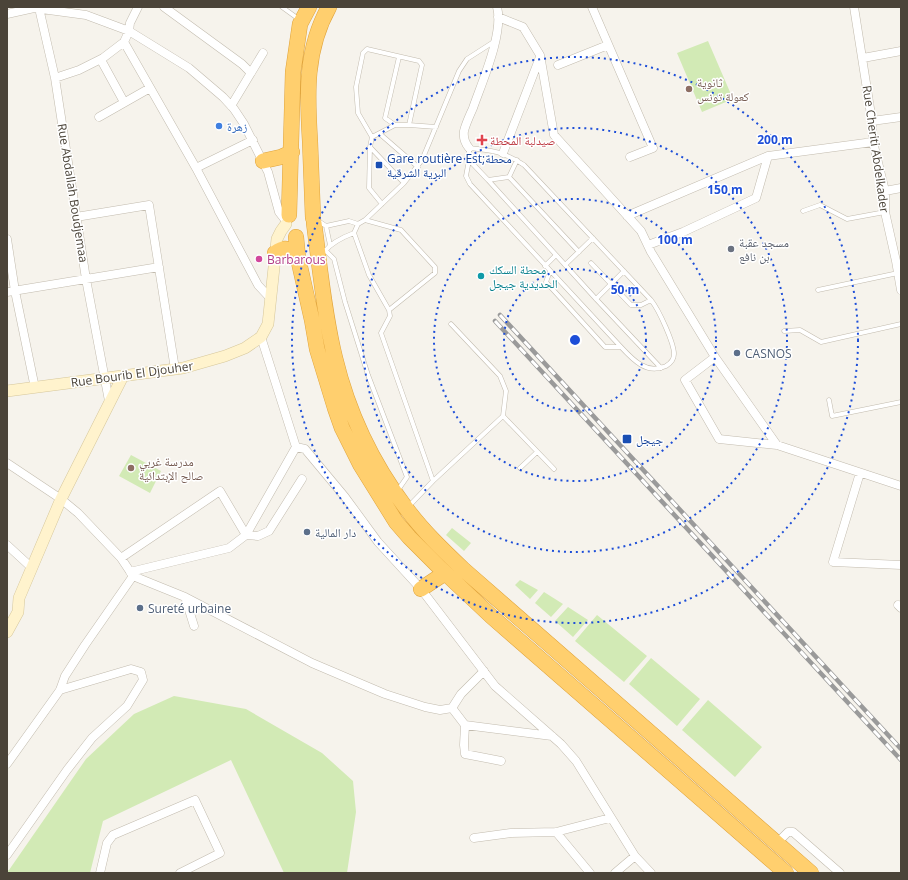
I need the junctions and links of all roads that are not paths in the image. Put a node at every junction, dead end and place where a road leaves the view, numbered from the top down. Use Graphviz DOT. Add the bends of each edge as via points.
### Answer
graph roads {
  1 [pos="138,7"];
  2 [pos="164,7"];
  3 [pos="282,7"];
  4 [pos="309,7"];
  5 [pos="330,7"];
  6 [pos="497,7"];
  7 [pos="592,7"];
  8 [pos="854,7"];
  9 [pos="39,8"];
  10 [pos="7,14"];
  11 [pos="498,17"];
  12 [pos="302,21"];
  13 [pos="130,31"];
  14 [pos="496,41"];
  15 [pos="124,42"];
  16 [pos="608,45"];
  17 [pos="486,47"];
  18 [pos="901,51"];
  19 [pos="263,53"];
  20 [pos="491,54"];
  21 [pos="399,56"];
  22 [pos="541,56"];
  23 [pos="863,58"];
  24 [pos="101,60"];
  25 [pos="558,65"];
  26 [pos="251,73"];
  27 [pos="54,78"];
  28 [pos="150,88"];
  29 [pos="124,102"];
  30 [pos="231,106"];
  31 [pos="99,117"];
  32 [pos="901,117"];
  33 [pos="872,121"];
  34 [pos="395,125"];
  35 [pos="409,125"];
  36 [pos="436,127"];
  37 [pos="380,134"];
  38 [pos="372,137"];
  39 [pos="253,140"];
  40 [pos="873,142"];
  41 [pos="370,147"];
  42 [pos="469,148"];
  43 [pos="292,152"];
  44 [pos="503,153"];
  45 [pos="768,156"];
  46 [pos="630,157"];
  47 [pos="469,160"];
  48 [pos="517,160"];
  49 [pos="263,161"];
  50 [pos="418,167"];
  51 [pos="196,168"];
  52 [pos="510,177"];
  53 [pos="488,180"];
  54 [pos="404,183"];
  55 [pos="901,188"];
  56 [pos="885,190"];
  57 [pos="382,204"];
  58 [pos="803,211"];
  59 [pos="885,212"];
  60 [pos="627,216"];
  61 [pos="76,217"];
  62 [pos="365,220"];
  63 [pos="318,222"];
  64 [pos="358,224"];
  65 [pos="290,226"];
  66 [pos="354,233"];
  67 [pos="593,238"];
  68 [pos="7,239"];
  69 [pos="330,245"];
  70 [pos="648,245"];
  71 [pos="276,246"];
  72 [pos="579,252"];
  73 [pos="322,255"];
  74 [pos="556,255"];
  75 [pos="298,258"];
  76 [pos="899,261"];
  77 [pos="591,263"];
  78 [pos="565,265"];
  79 [pos="545,266"];
  80 [pos="159,267"];
  81 [pos="550,271"];
  82 [pos="624,271"];
  83 [pos="898,273"];
  84 [pos="86,279"];
  85 [pos="611,284"];
  86 [pos="818,290"];
  87 [pos="901,290"];
  88 [pos="11,291"];
  89 [pos="271,299"];
  90 [pos="596,299"];
  91 [pos="652,300"];
  92 [pos="389,310"];
  93 [pos="451,324"];
  94 [pos="901,324"];
  95 [pos="784,331"];
  96 [pos="261,337"];
  97 [pos="621,348"];
  98 [pos="715,357"];
  99 [pos="661,368"];
  100 [pos="175,369"];
  101 [pos="123,376"];
  102 [pos="106,378"];
  103 [pos="35,388"];
  104 [pos="7,392"];
  105 [pos="829,400"];
  106 [pos="109,401"];
  107 [pos="901,402"];
  108 [pos="503,416"];
  109 [pos="777,444"];
  110 [pos="296,447"];
  111 [pos="537,452"];
  112 [pos="7,463"];
  113 [pos="520,468"];
  114 [pos="554,469"];
  115 [pos="860,473"];
  116 [pos="302,479"];
  117 [pos="433,481"];
  118 [pos="901,486"];
  119 [pos="395,494"];
  120 [pos="61,499"];
  121 [pos="406,508"];
  122 [pos="246,535"];
  123 [pos="7,544"];
  124 [pos="121,558"];
  125 [pos="901,565"];
  126 [pos="32,568"];
  127 [pos="445,573"];
  128 [pos="131,574"];
  129 [pos="421,589"];
  130 [pos="185,597"];
  131 [pos="194,626"];
  132 [pos="7,632"];
  133 [pos="484,671"];
  134 [pos="60,690"];
  135 [pos="452,708"];
  136 [pos="465,725"];
  137 [pos="552,736"];
  138 [pos="501,761"];
  139 [pos="7,764"];
  140 [pos="610,818"];
  141 [pos="556,832"];
  142 [pos="474,838"];
  143 [pos="777,844"];
  144 [pos="7,855"];
  145 [pos="635,856"];
  146 [pos="100,873"];
  147 [pos="180,873"];
  148 [pos="590,873"];
  149 [pos="615,873"];
  150 [pos="651,873"];
  151 [pos="786,873"];
  152 [pos="811,873"];
  153 [pos="840,873"];
  1 -- 13 [label="street" via="130,23"];
  2 -- 26 [label="street"];
  3 -- 12 [label="lane"];
  4 -- 12 [label="highway"];
  5 -- 63 [label="highway" via="317,33 309,72 308,109"];
  6 -- 11 [label="street"];
  7 -- 16 [label="street"];
  8 -- 23 [label="street, Rue Cheriti Abdelkader"];
  9 -- 10 [label="street"];
  9 -- 13 [label="street" via="86,15"];
  9 -- 27 [label="street, Rue Abdallah Boudjemaa"];
  11 -- 14 [label="street"];
  11 -- 22 [label="street" via="524,27"];
  12 -- 43 [label="highway" via="293,72"];
  13 -- 15 [label="street"];
  13 -- 30 [label="street" via="189,68 212,86"];
  14 -- 17 [label="lane"];
  14 -- 20 [label="street"];
  15 -- 24 [label="street"];
  15 -- 28 [label="street"];
  16 -- 25 [label="street"];
  16 -- 46 [label="street" via="653,148"];
  17 -- 20 [label="lane"];
  17 -- 36 [label="lane" via="467,59 459,71"];
  18 -- 23 [label="street"];
  19 -- 26 [label="street"];
  20 -- 42 [label="street" via="464,132 464,142"];
  21 -- 34 [label="lane" via="385,118"];
  21 -- 35 [label="lane" via="419,61 422,65"];
  21 -- 38 [label="lane" via="367,49 363,53 356,87 358,113"];
  22 -- 44 [label="street"];
  22 -- 60 [label="street" via="554,135"];
  23 -- 33 [label="street, Rue Cheriti Abdelkader"];
  24 -- 27 [label="street"];
  24 -- 29 [label="street"];
  26 -- 30 [label="street"];
  27 -- 61 [label="street, Rue Abdallah Boudjemaa"];
  28 -- 29 [label="street"];
  28 -- 51 [label="street"];
  29 -- 31 [label="street"];
  30 -- 39 [label="street"];
  32 -- 33 [label="street"];
  33 -- 40 [label="street, Rue Cheriti Abdelkader"];
  34 -- 35 [label="lane"];
  34 -- 37 [label="lane"];
  35 -- 36 [label="lane"];
  36 -- 50 [label="lane"];
  37 -- 38 [label="lane"];
  37 -- 50 [label="lane"];
  38 -- 41 [label="lane"];
  39 -- 49 [label="street"];
  39 -- 51 [label="street"];
  40 -- 45 [label="street"];
  40 -- 56 [label="street, Rue Cheriti Abdelkader"];
  41 -- 54 [label="lane"];
  41 -- 57 [label="lane" via="369,188"];
  42 -- 44 [label="lane"];
  42 -- 47 [label="lane"];
  43 -- 49 [label="highway"];
  43 -- 65 [label="highway"];
  44 -- 48 [label="lane"];
  45 -- 60 [label="street"];
  45 -- 70 [label="street" via="756,198 683,232"];
  47 -- 53 [label="lane"];
  47 -- 79 [label="lane" via="466,176 470,184"];
  48 -- 52 [label="lane"];
  48 -- 67 [label="lane"];
  49 -- 65 [label="street" via="277,207"];
  50 -- 54 [label="lane"];
  51 -- 89 [label="street" via="258,285"];
  52 -- 53 [label="lane"];
  52 -- 72 [label="lane"];
  53 -- 74 [label="lane"];
  54 -- 57 [label="lane"];
  55 -- 56 [label="street"];
  56 -- 59 [label="street, Rue Cheriti Abdelkader"];
  57 -- 62 [label="lane"];
  58 -- 59 [label="lane" via="820,205 847,220"];
  59 -- 76 [label="street, Rue Cheriti Abdelkader"];
  60 -- 70 [label="street" via="641,231"];
  61 -- 80 [label="street" via="149,205"];
  61 -- 84 [label="street, Rue Abdallah Boudjemaa"];
  62 -- 64 [label="lane"];
  62 -- 92 [label="lane" via="400,230 435,267 435,273"];
  63 -- 64 [label="lane" via="349,221"];
  63 -- 65 [label="highway" via="305,237"];
  63 -- 65 [label="highway" via="304,210 296,210"];
  63 -- 69 [label="lane"];
  63 -- 73 [label="highway"];
  64 -- 66 [label="lane"];
  65 -- 71 [label="main road" via="280,231"];
  65 -- 75 [label="highway"];
  66 -- 69 [label="lane"];
  66 -- 92 [label="lane" via="369,275"];
  67 -- 72 [label="lane"];
  67 -- 82 [label="lane"];
  68 -- 88 [label="street"];
  69 -- 73 [label="lane"];
  70 -- 98 [label="street"];
  71 -- 75 [label="highway" via="292,252"];
  71 -- 89 [label="main road"];
  72 -- 78 [label="lane"];
  73 -- 119 [label="highway" via="327,316 341,379 367,446"];
  73 -- 119 [label="lane" via="334,259 368,375 407,477"];
  74 -- 78 [label="lane"];
  74 -- 79 [label="lane"];
  75 -- 127 [label="highway" via="321,366 342,428 369,480 396,522"];
  76 -- 83 [label="street, Rue Cheriti Abdelkader"];
  77 -- 85 [label="lane"];
  78 -- 90 [label="lane"];
  79 -- 81 [label="lane"];
  80 -- 84 [label="street"];
  80 -- 100 [label="street"];
  81 -- 97 [label="lane"];
  81 -- 97 [label="lane" via="546,282 605,347"];
  82 -- 85 [label="lane"];
  82 -- 91 [label="lane"];
  83 -- 86 [label="lane"];
  83 -- 87 [label="street, Rue Cheriti Abdelkader"];
  84 -- 88 [label="street"];
  84 -- 102 [label="street, Rue Abdallah Boudjemaa"];
  85 -- 90 [label="lane"];
  85 -- 91 [label="lane" via="631,305 641,306"];
  88 -- 103 [label="street"];
  89 -- 96 [label="main road" via="268,324"];
  90 -- 99 [label="lane"];
  91 -- 99 [label="lane" via="662,317 674,352 673,360"];
  92 -- 117 [label="lane" via="390,316 381,333"];
  93 -- 108 [label="lane" via="500,376 506,391"];
  94 -- 95 [label="lane" via="821,342 800,330"];
  96 -- 100 [label="main road, Rue Bourib El Djouher" via="235,353"];
  96 -- 110 [label="street"];
  97 -- 99 [label="lane" via="643,367"];
  98 -- 109 [label="street"];
  98 -- 109 [label="street" via="684,380 719,439"];
  100 -- 101 [label="main road, Rue Bourib El Djouher"];
  101 -- 102 [label="main road, Rue Bourib El Djouher"];
  101 -- 106 [label="main road"];
  102 -- 103 [label="main road, Rue Bourib El Djouher"];
  102 -- 106 [label="street, Rue Abdallah Boudjemaa"];
  103 -- 104 [label="main road, Rue Bourib El Djouher"];
  105 -- 107 [label="lane" via="832,416"];
  106 -- 120 [label="main road"];
  108 -- 111 [label="lane"];
  108 -- 117 [label="lane"];
  109 -- 115 [label="street"];
  110 -- 122 [label="street"];
  110 -- 129 [label="street" via="305,449 345,496 378,542"];
  111 -- 113 [label="lane"];
  111 -- 114 [label="lane"];
  112 -- 120 [label="street"];
  115 -- 118 [label="street"];
  115 -- 125 [label="street" via="833,562"];
  116 -- 122 [label="street" via="270,531 258,536"];
  117 -- 121 [label="lane"];
  119 -- 121 [label="highway"];
  120 -- 124 [label="street"];
  120 -- 126 [label="main road"];
  121 -- 143 [label="highway" via="440,547 473,578"];
  122 -- 124 [label="street" via="220,491"];
  122 -- 128 [label="street" via="229,548"];
  123 -- 126 [label="street"];
  124 -- 128 [label="street"];
  126 -- 132 [label="main road" via="19,598 18,612"];
  127 -- 129 [label="highway"];
  127 -- 151 [label="highway"];
  128 -- 130 [label="street"];
  128 -- 134 [label="street" via="65,676"];
  129 -- 133 [label="street"];
  130 -- 131 [label="street"];
  130 -- 135 [label="street" via="312,663 385,694 424,708"];
  133 -- 135 [label="street" via="461,694"];
  133 -- 137 [label="street" via="495,686"];
  134 -- 139 [label="street"];
  134 -- 144 [label="street" via="131,669 141,672 143,676 127,706 92,738"];
  135 -- 136 [label="street"];
  136 -- 137 [label="street"];
  136 -- 138 [label="street" via="465,754"];
  137 -- 140 [label="street" via="576,761"];
  140 -- 141 [label="street"];
  140 -- 145 [label="street"];
  141 -- 142 [label="street" via="511,833"];
  141 -- 148 [label="street"];
  143 -- 152 [label="highway"];
  143 -- 153 [label="street" via="788,832 793,832"];
  145 -- 149 [label="street"];
  145 -- 150 [label="street"];
  146 -- 147 [label="street" via="107,843 113,835 195,800 220,853"];
}
